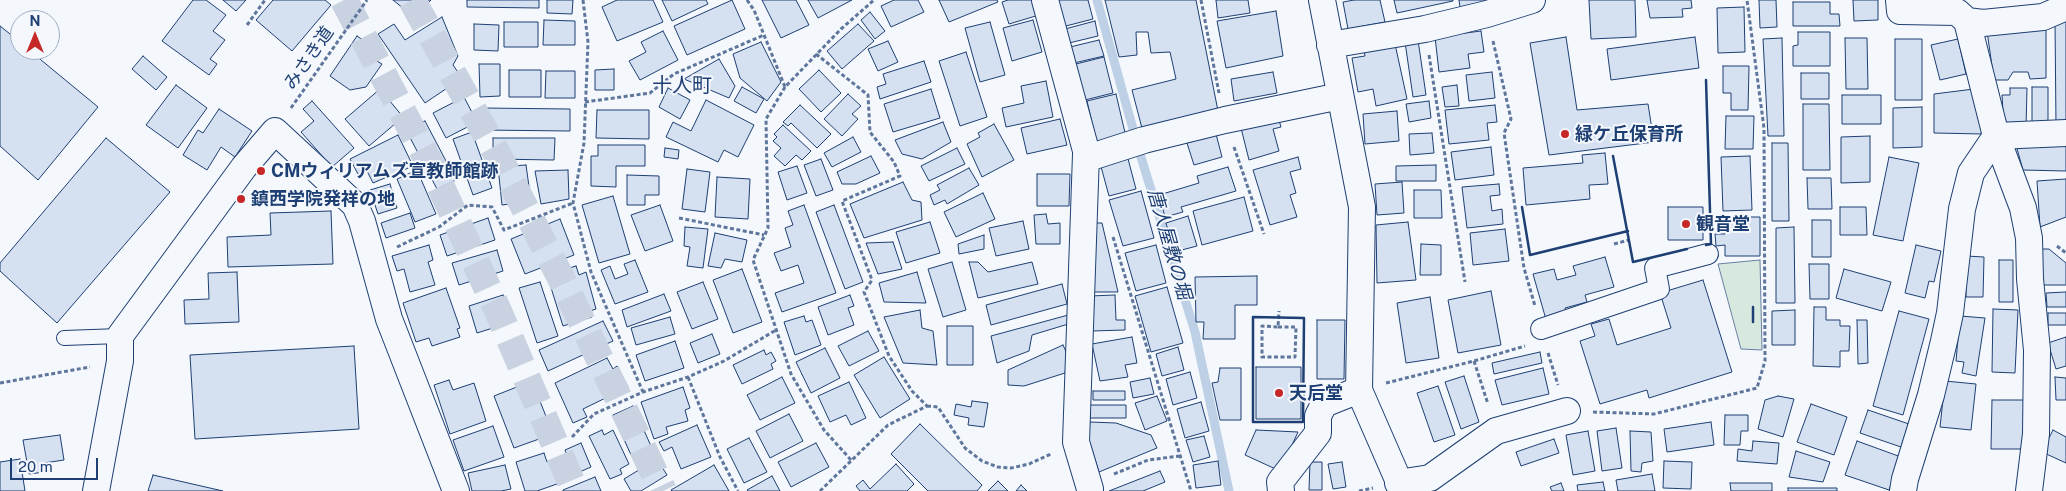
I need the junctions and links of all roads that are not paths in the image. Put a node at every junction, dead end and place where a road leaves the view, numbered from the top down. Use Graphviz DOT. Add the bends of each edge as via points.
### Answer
graph roads {
  1 [pos="1045,0"];
  2 [pos="1322,0"];
  3 [pos="1532,0"];
  4 [pos="1899,0"];
  5 [pos="2066,7"];
  6 [pos="1967,21"];
  7 [pos="1330,45"];
  8 [pos="1340,96"];
  9 [pos="2066,133"];
  10 [pos="1996,136"];
  11 [pos="1086,154"];
  12 [pos="1708,254"];
  13 [pos="1542,334"];
  14 [pos="120,336"];
  15 [pos="64,338"];
  16 [pos="1359,390"];
  17 [pos="1567,411"];
  18 [pos="1401,487"];
  19 [pos="1090,489"];
  20 [pos="96,491"];
  21 [pos="456,491"];
  22 [pos="1281,491"];
  23 [pos="1903,491"];
  24 [pos="2029,491"];
  1 -- 11 [label="street"];
  2 -- 7 [label="street"];
  3 -- 7 [label="street" via="1425,28"];
  4 -- 6 [label="street" via="1900,12 1957,12"];
  5 -- 6 [label="street" via="2044,17 1983,23"];
  6 -- 10 [label="street"];
  7 -- 8 [label="street"];
  8 -- 11 [label="street" via="1225,120 1088,158"];
  8 -- 16 [label="street" via="1362,207"];
  9 -- 10 [label="street"];
  10 -- 23 [label="street" via="1970,173 1962,209 1946,332"];
  10 -- 24 [label="street" via="2023,208 2030,238 2030,279 2037,350 2036,434"];
  11 -- 19 [label="street" via="1076,442"];
  12 -- 13 [label="street" via="1654,268 1660,289"];
  14 -- 15 [label="lane"];
  14 -- 20 [label="street" via="120,362"];
  14 -- 21 [label="street" via="244,167 275,131 354,204 373,257 389,319"];
  16 -- 18 [label="street"];
  16 -- 22 [label="street" via="1324,404 1318,416 1318,433 1280,482"];
  17 -- 18 [label="street" via="1496,431 1430,478"];
}
